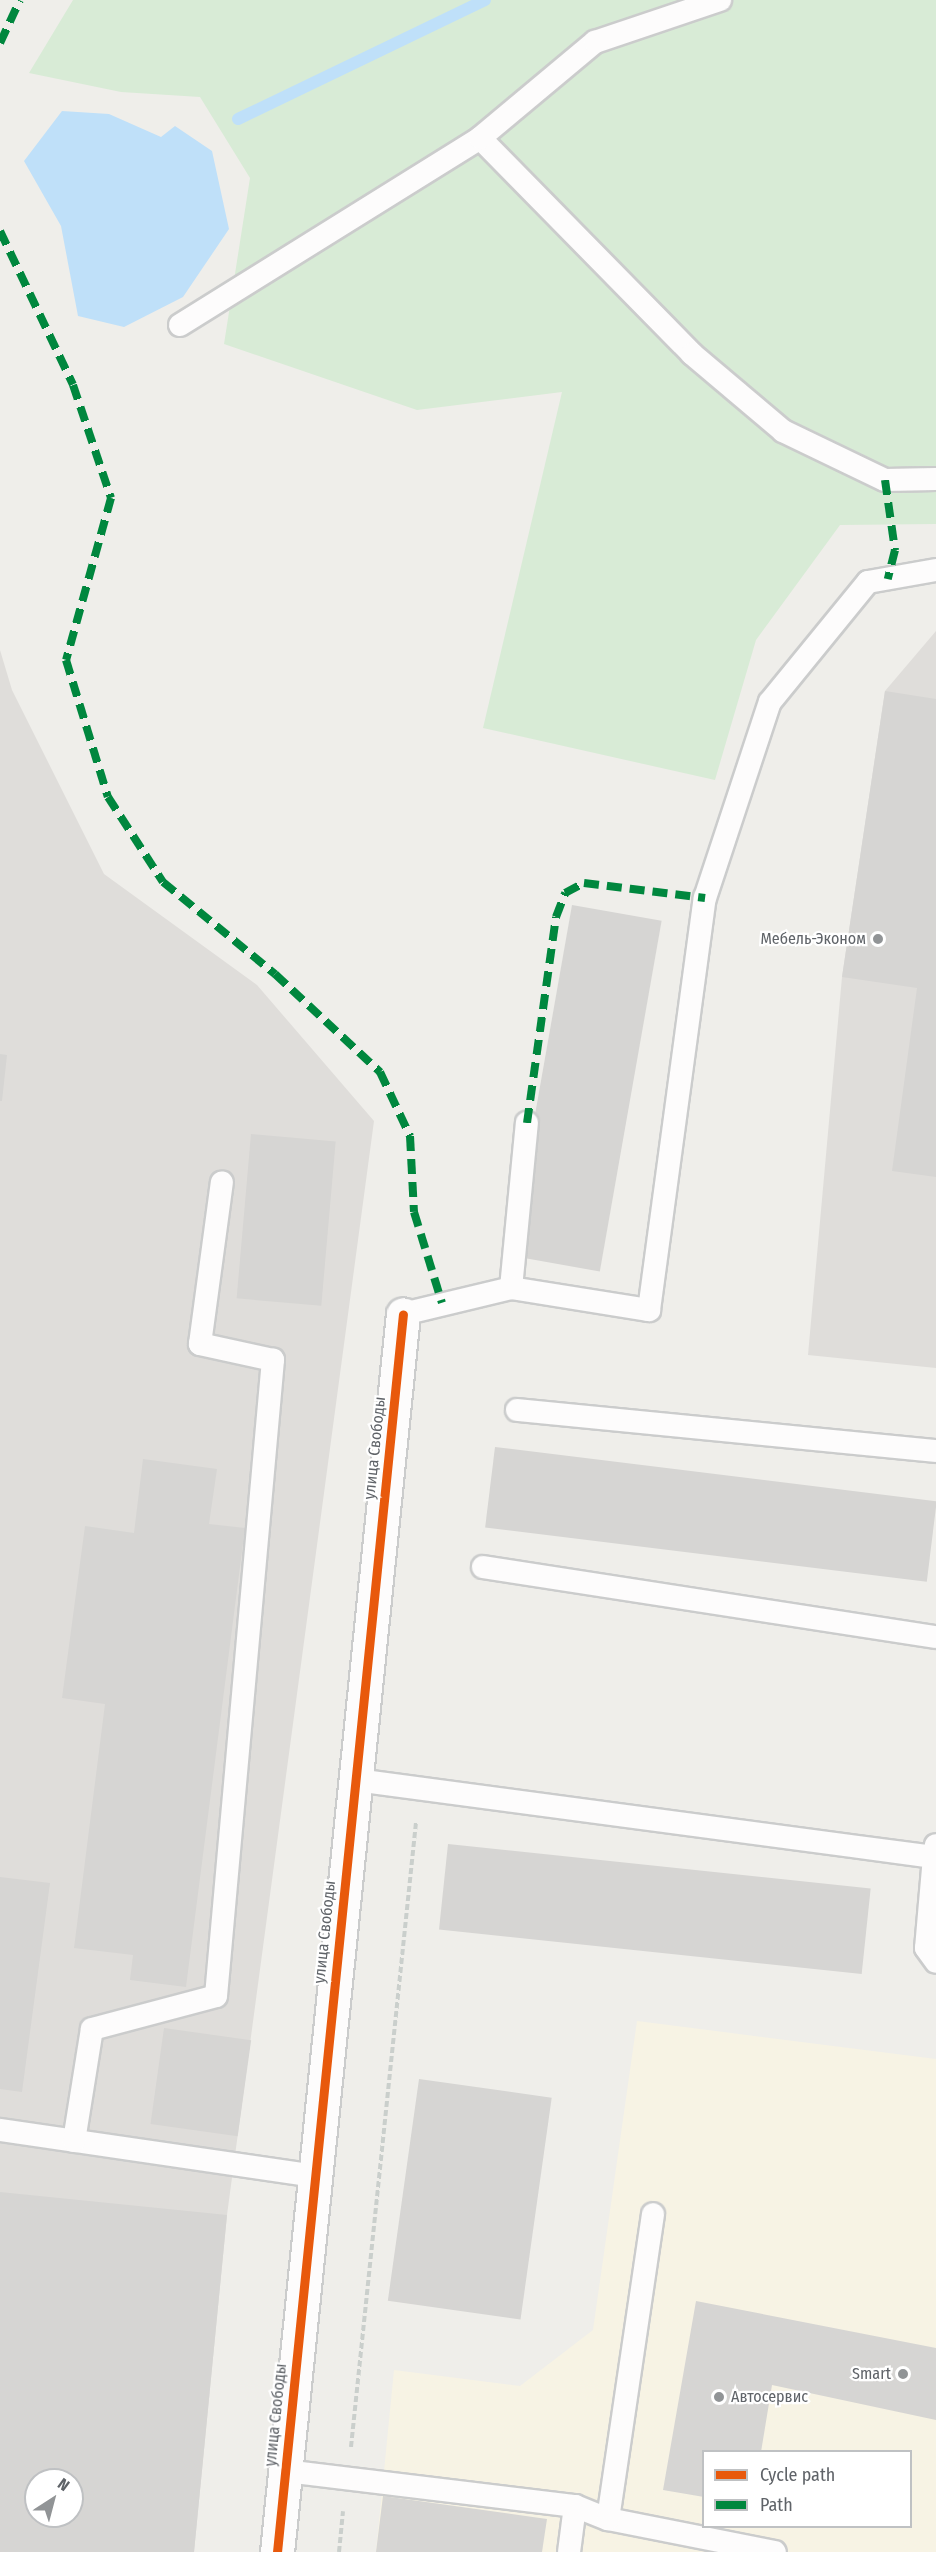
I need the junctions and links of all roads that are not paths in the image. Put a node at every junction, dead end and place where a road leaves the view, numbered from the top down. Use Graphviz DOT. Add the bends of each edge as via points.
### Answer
graph roads {
  1 [pos="720,0"];
  2 [pos="480,138"];
  3 [pos="180,325"];
  4 [pos="936,479"];
  5 [pos="936,570"];
  6 [pos="527,1123"];
  7 [pos="222,1182"];
  8 [pos="511,1288"];
  9 [pos="403,1314"];
  10 [pos="517,1410"];
  11 [pos="936,1451"];
  12 [pos="483,1568"];
  13 [pos="936,1637"];
  14 [pos="356,1780"];
  15 [pos="935,1851"];
  16 [pos="936,1962"];
  17 [pos="0,2130"];
  18 [pos="74,2141"];
  19 [pos="315,2176"];
  20 [pos="653,2214"];
  21 [pos="285,2471"];
  22 [pos="575,2506"];
  23 [pos="608,2519"];
  24 [pos="277,2552"];
  25 [pos="569,2552"];
  26 [pos="775,2552"];
  1 -- 2 [label="lane" via="595,42"];
  2 -- 3 [label="lane"];
  2 -- 4 [label="lane" via="692,354 783,431 885,480"];
  5 -- 8 [label="lane" via="868,582 770,702 705,898 649,1310"];
  6 -- 8 [label="lane"];
  7 -- 18 [label="lane" via="200,1344 273,1360 216,1996 92,2029"];
  8 -- 9 [label="lane"];
  9 -- 14 [label="street, улица Свободы"];
  10 -- 11 [label="lane"];
  12 -- 13 [label="lane"];
  14 -- 15 [label="lane"];
  14 -- 19 [label="street, улица Свободы"];
  15 -- 16 [label="lane" via="926,1948"];
  17 -- 18 [label="lane"];
  18 -- 19 [label="lane"];
  19 -- 21 [label="street, улица Свободы"];
  20 -- 23 [label="lane"];
  21 -- 22 [label="lane"];
  21 -- 24 [label="street, улица Свободы"];
  22 -- 23 [label="lane"];
  22 -- 25 [label="lane"];
  23 -- 26 [label="lane"];
}
